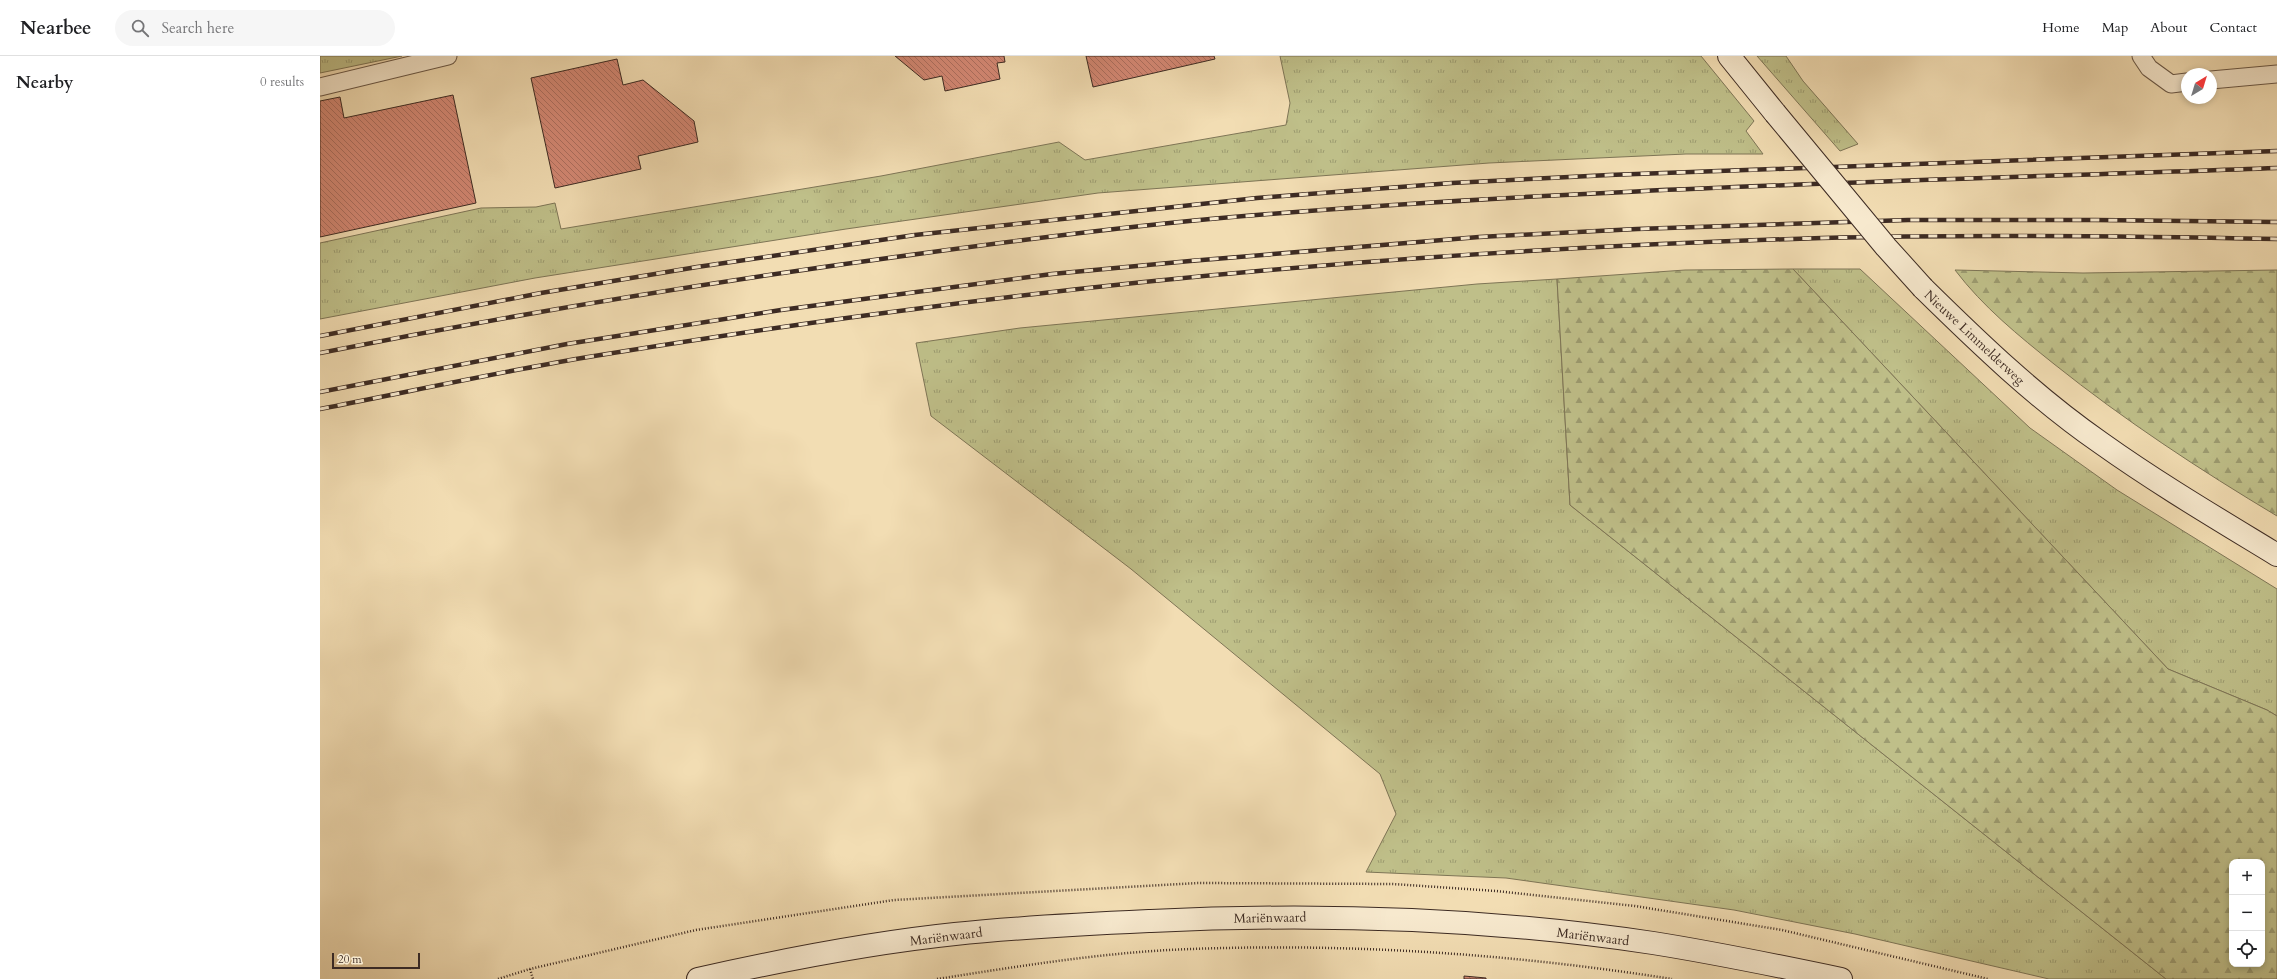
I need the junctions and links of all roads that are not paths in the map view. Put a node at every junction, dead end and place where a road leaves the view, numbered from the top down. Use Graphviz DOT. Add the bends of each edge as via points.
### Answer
graph roads {
  1 [pos="448,56"];
  2 [pos="1729,56"];
  3 [pos="2141,56"];
  4 [pos="2277,74"];
  5 [pos="2217,79"];
  6 [pos="2181,83"];
  7 [pos="320,86"];
  8 [pos="2277,555"];
  9 [pos="698,979"];
  10 [pos="1841,979"];
  1 -- 7 [label="lane"];
  2 -- 8 [label="street, Nieuwe Limmelderweg, bridge" via="1886,247 1973,338 2100,443"];
  3 -- 6 [label="lane" via="2148,68 2171,84"];
  4 -- 5 [label="lane"];
  9 -- 10 [label="street, Mariënwaard" via="806,957 954,934 1140,922 1315,916 1424,920 1653,943"];
}
